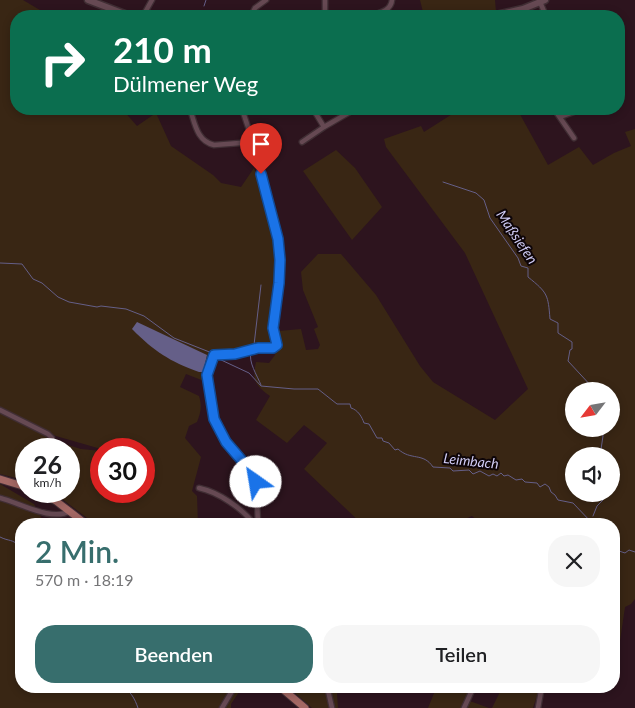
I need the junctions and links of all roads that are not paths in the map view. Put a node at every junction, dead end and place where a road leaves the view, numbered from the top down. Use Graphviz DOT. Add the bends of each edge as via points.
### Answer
graph roads {
  1 [pos="88,0"];
  2 [pos="266,0"];
  3 [pos="392,0"];
  4 [pos="542,1"];
  5 [pos="114,10"];
  6 [pos="254,10"];
  7 [pos="384,10"];
  8 [pos="519,10"];
  9 [pos="192,115"];
  10 [pos="244,115"];
  11 [pos="316,115"];
  12 [pos="345,115"];
  13 [pos="566,115"];
  14 [pos="560,117"];
  15 [pos="324,128"];
  16 [pos="574,138"];
  17 [pos="253,142"];
  18 [pos="302,142"];
  19 [pos="0,410"];
  20 [pos="52,438"];
  21 [pos="0,479"];
  22 [pos="15,482"];
  23 [pos="199,488"];
  24 [pos="0,498"];
  25 [pos="59,503"];
  26 [pos="70,511"];
  27 [pos="79,518"];
  28 [pos="247,518"];
  29 [pos="258,518"];
  30 [pos="231,693"];
  31 [pos="288,693"];
  32 [pos="329,693"];
  33 [pos="471,693"];
  34 [pos="541,693"];
  35 [pos="222,708"];
  36 [pos="306,708"];
  37 [pos="332,708"];
  38 [pos="464,708"];
  39 [pos="538,708"];
  1 -- 5 [label="street"];
  2 -- 6 [label="street"];
  3 -- 7 [label="street"];
  4 -- 8 [label="street"];
  9 -- 17 [label="street" via="197,132 208,143"];
  10 -- 17 [label="street"];
  11 -- 15 [label="street"];
  12 -- 15 [label="street"];
  13 -- 14 [label="street"];
  14 -- 16 [label="street"];
  15 -- 18 [label="street"];
  17 -- 29 [label="street" via="278,239 279,283 273,328 277,345 215,355 207,375 214,419 226,442 256,477"];
  19 -- 20 [label="street"];
  21 -- 22 [label="main road"];
  23 -- 28 [label="street" via="209,490"];
  24 -- 26 [label="street" via="48,514"];
  25 -- 26 [label="main road"];
  26 -- 27 [label="main road"];
  30 -- 35 [label="street"];
  31 -- 36 [label="main road"];
  32 -- 37 [label="street"];
  33 -- 38 [label="street"];
  34 -- 39 [label="street"];
}
